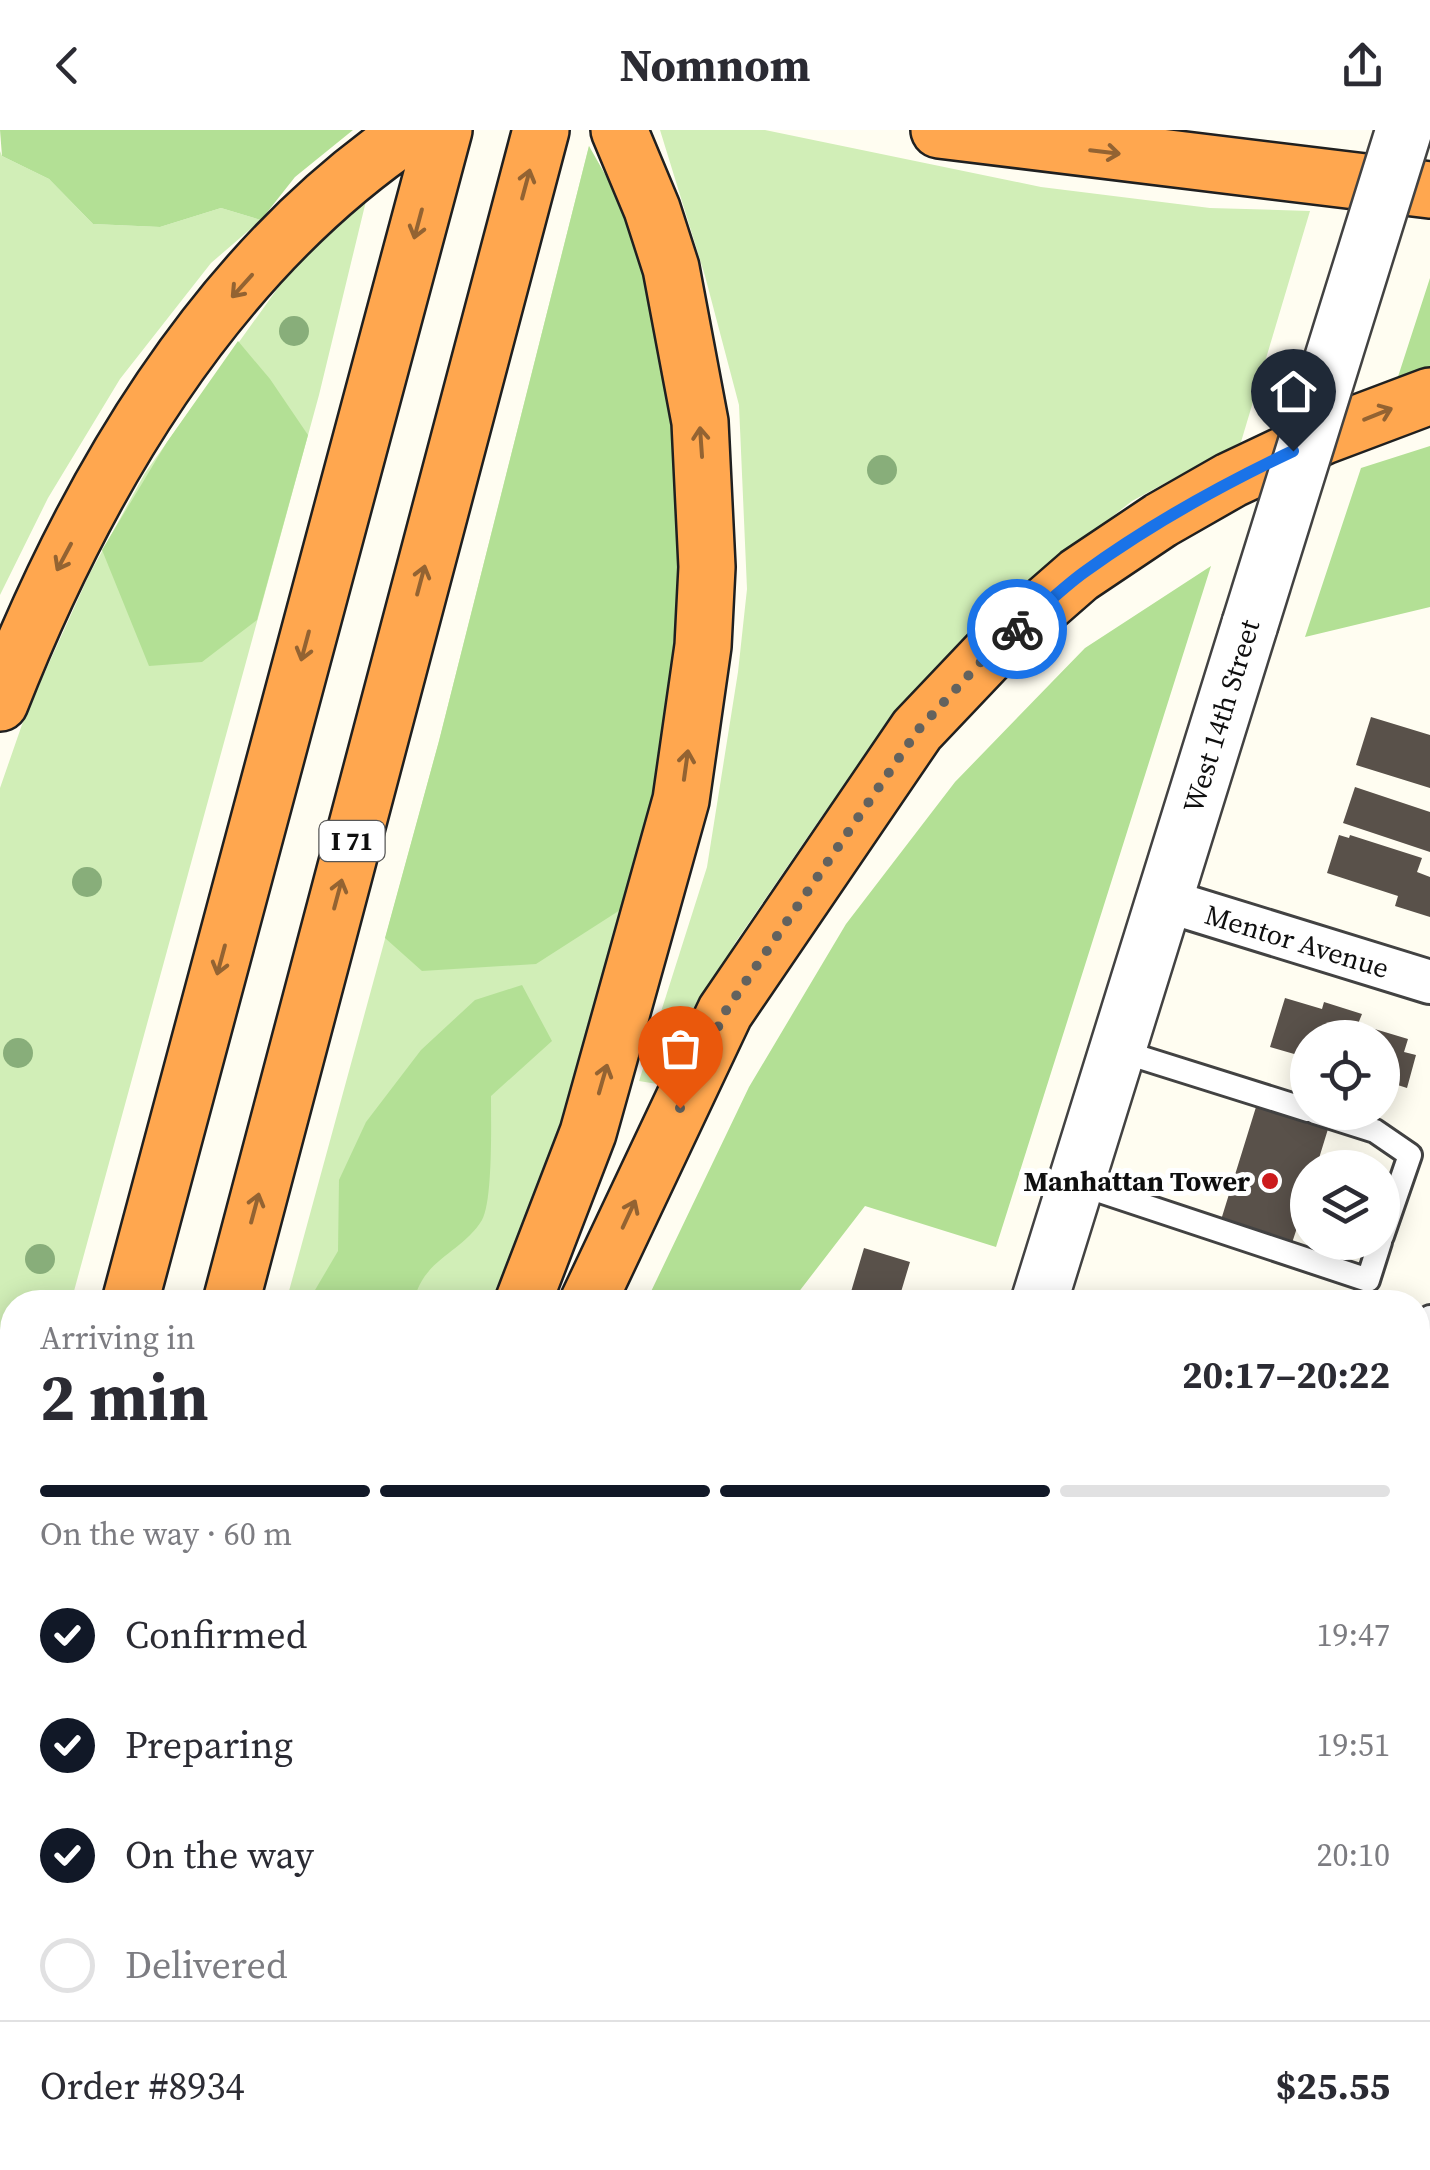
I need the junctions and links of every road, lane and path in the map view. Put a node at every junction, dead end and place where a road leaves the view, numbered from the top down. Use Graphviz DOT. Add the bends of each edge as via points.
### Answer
graph roads {
  1 [pos="413,130"];
  2 [pos="444,130"];
  3 [pos="540,130"];
  4 [pos="619,130"];
  5 [pos="938,130"];
  6 [pos="1404,130"];
  7 [pos="1430,190"];
  8 [pos="1430,396"];
  9 [pos="0,702"];
  10 [pos="1164,900"];
  11 [pos="1430,982"];
  12 [pos="1117,1050"];
  13 [pos="1290,1104"];
  14 [pos="1371,1130"];
  15 [pos="1076,1184"];
  16 [pos="1400,1185"];
  17 [pos="1290,1254"];
  18 [pos="1307,1260"];
  19 [pos="1375,1260"];
  20 [pos="133,1290"];
  21 [pos="233,1290"];
  22 [pos="527,1290"];
  23 [pos="594,1290"];
  24 [pos="1043,1290"];
  1 -- 9 [label="highway, one-way" via="308,215 214,317 162,386 60,562"];
  2 -- 20 [label="highway, one-way"];
  21 -- 3 [label="highway, I 71, one-way"];
  22 -- 4 [label="highway, one-way" via="588,1133 676,818 703,646 708,567 700,422 671,268"];
  5 -- 7 [label="highway, one-way"];
  6 -- 10 [label="street, West 14th Street, bridge"];
  23 -- 8 [label="highway, one-way" via="725,1012 918,730 992,650 1080,575 1161,520 1324,436"];
  10 -- 11 [label="street, Mentor Avenue"];
  10 -- 12 [label="street, West 14th Street"];
  12 -- 13 [label="lane"];
  12 -- 15 [label="street, West 14th Street"];
  14 -- 16 [label="lane" via="1410,1155"];
  15 -- 17 [label="lane"];
  15 -- 24 [label="street, West 14th Street"];
  18 -- 19 [label="lane" via="1368,1280"];
}
